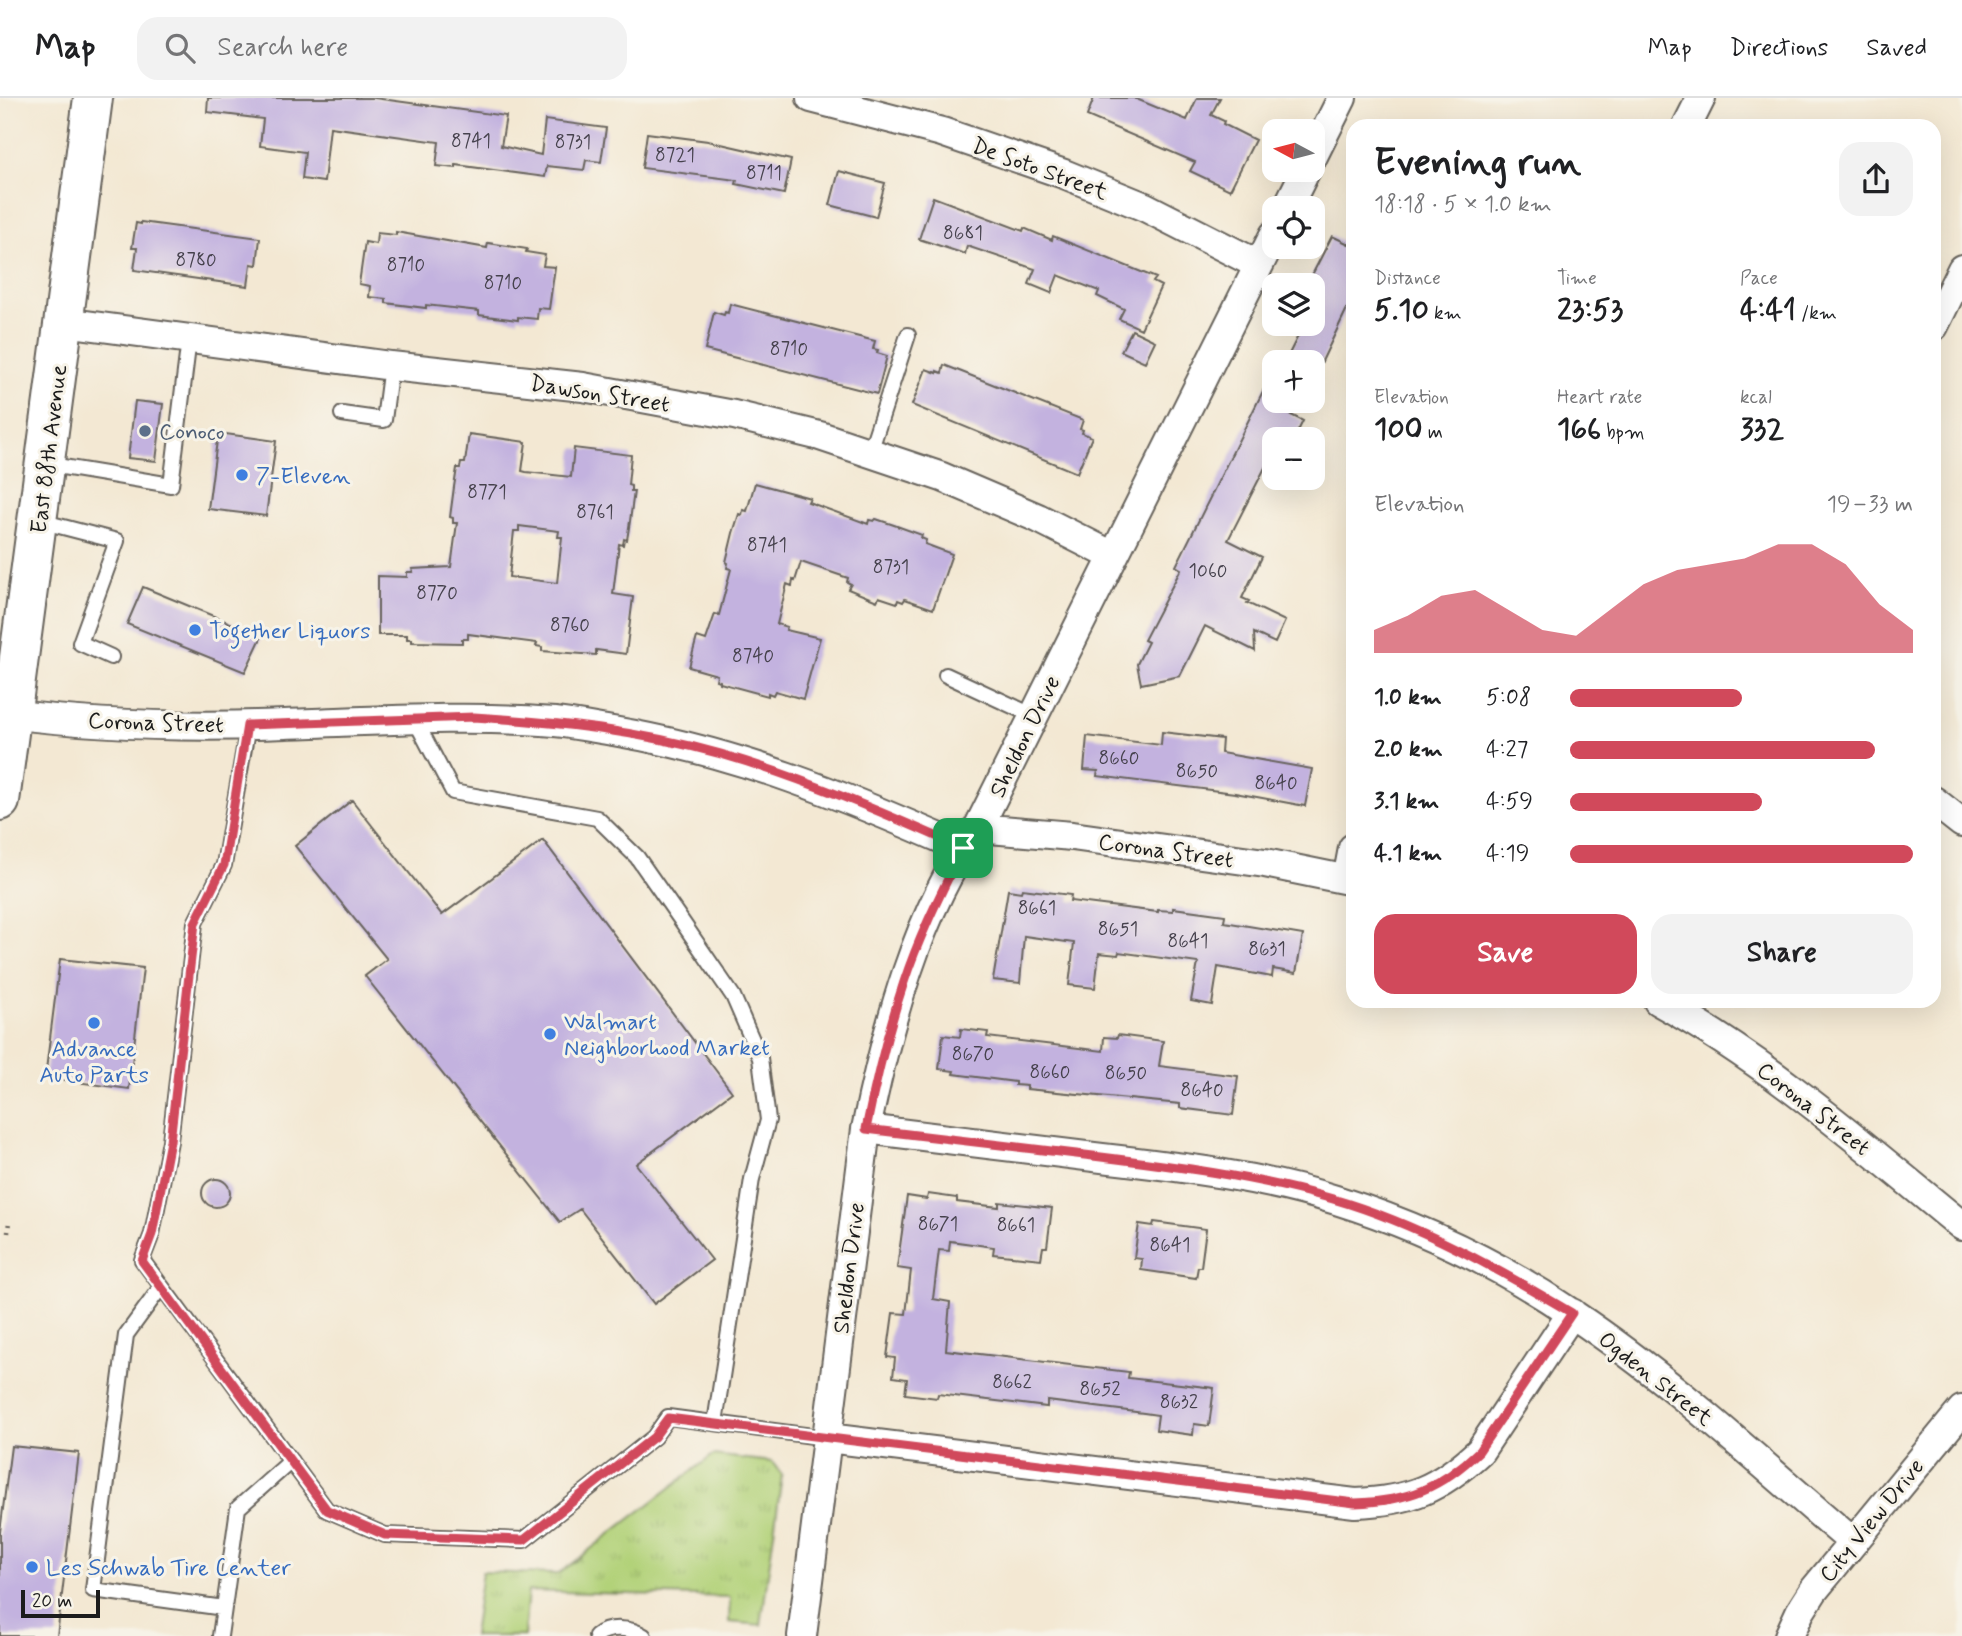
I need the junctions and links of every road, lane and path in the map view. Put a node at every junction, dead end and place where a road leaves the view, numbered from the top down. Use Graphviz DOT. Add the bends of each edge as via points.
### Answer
graph roads {
  1 [pos="93,98"];
  2 [pos="811,98"];
  3 [pos="1342,98"];
  4 [pos="1701,98"];
  5 [pos="1690,119"];
  6 [pos="1325,132"];
  7 [pos="1262,259"];
  8 [pos="1259,265"];
  9 [pos="1962,269"];
  10 [pos="1941,312"];
  11 [pos="64,322"];
  12 [pos="908,335"];
  13 [pos="189,339"];
  14 [pos="391,366"];
  15 [pos="342,414"];
  16 [pos="870,452"];
  17 [pos="46,464"];
  18 [pos="38,521"];
  19 [pos="1113,556"];
  20 [pos="111,657"];
  21 [pos="946,675"];
  22 [pos="6,714"];
  23 [pos="1034,716"];
  24 [pos="414,718"];
  25 [pos="247,725"];
  26 [pos="0,801"];
  27 [pos="1941,806"];
  28 [pos="1962,823"];
  29 [pos="971,838"];
  30 [pos="1346,880"];
  31 [pos="1670,1008"];
  32 [pos="866,1129"];
  33 [pos="9,1220"];
  34 [pos="1962,1226"];
  35 [pos="8,1233"];
  36 [pos="161,1287"];
  37 [pos="1572,1313"];
  38 [pos="1962,1410"];
  39 [pos="715,1423"];
  40 [pos="828,1438"];
  41 [pos="291,1461"];
  42 [pos="1853,1542"];
  43 [pos="224,1608"];
  44 [pos="220,1636"];
  45 [pos="596,1636"];
  46 [pos="644,1636"];
  47 [pos="802,1636"];
  48 [pos="1789,1636"];
  1 -- 11 [label="main road, East 88th Avenue"];
  2 -- 8 [label="street, De Soto Street" via="942,132 1064,174 1145,207"];
  3 -- 6 [label="street"];
  4 -- 5 [label="street"];
  7 -- 8 [label="street, Sheldon Drive"];
  8 -- 19 [label="street, Sheldon Drive"];
  9 -- 10 [label="street"];
  11 -- 13 [label="street, Dawson Street"];
  11 -- 17 [label="main road, East 88th Avenue"];
  12 -- 16 [label="lane"];
  13 -- 14 [label="street, Dawson Street"];
  13 -- 17 [label="lane" via="171,485"];
  14 -- 15 [label="lane" via="384,420"];
  14 -- 16 [label="street, Dawson Street" via="596,389 734,415"];
  16 -- 19 [label="street, Dawson Street" via="943,477"];
  17 -- 18 [label="main road, East 88th Avenue"];
  18 -- 20 [label="lane" via="117,541 80,643"];
  18 -- 22 [label="main road, East 88th Avenue"];
  19 -- 23 [label="street, Sheldon Drive"];
  21 -- 23 [label="lane"];
  22 -- 25 [label="street, Corona Street" via="158,725"];
  22 -- 26 [label="main road, East 88th Avenue"];
  23 -- 29 [label="street, Sheldon Drive"];
  24 -- 25 [label="street, Corona Street"];
  24 -- 29 [label="street, Corona Street" via="558,722 647,737 719,754"];
  24 -- 39 [label="lane" via="453,792 597,818 637,857 733,996 760,1058 768,1120 752,1179"];
  25 -- 36 [label="lane" via="224,865 195,923 170,1141 152,1234 142,1261"];
  27 -- 28 [label="street"];
  29 -- 30 [label="street, Corona Street" via="1072,836 1265,863"];
  29 -- 32 [label="street, Sheldon Drive" via="935,905 905,980 881,1057"];
  31 -- 34 [label="street, Corona Street" via="1810,1102"];
  32 -- 37 [label="street, Ogden Street" via="1187,1168 1334,1199 1440,1240"];
  32 -- 40 [label="street, Sheldon Drive"];
  33 -- 35 [label="path"];
  36 -- 41 [label="lane"];
  36 -- 43 [label="lane" via="126,1335 93,1590"];
  37 -- 40 [label="street" via="1479,1451 1437,1485 1384,1502 1355,1503"];
  37 -- 42 [label="street, Ogden Street" via="1674,1390"];
  38 -- 42 [label="street, City View Drive"];
  39 -- 40 [label="lane"];
  39 -- 41 [label="lane" via="668,1418 654,1437 524,1540 385,1535 327,1510"];
  40 -- 47 [label="street, Sheldon Drive"];
  41 -- 43 [label="lane" via="237,1508"];
  42 -- 48 [label="street, City View Drive" via="1814,1590"];
  43 -- 44 [label="lane"];
  45 -- 46 [label="lane" via="618,1629"];
}
